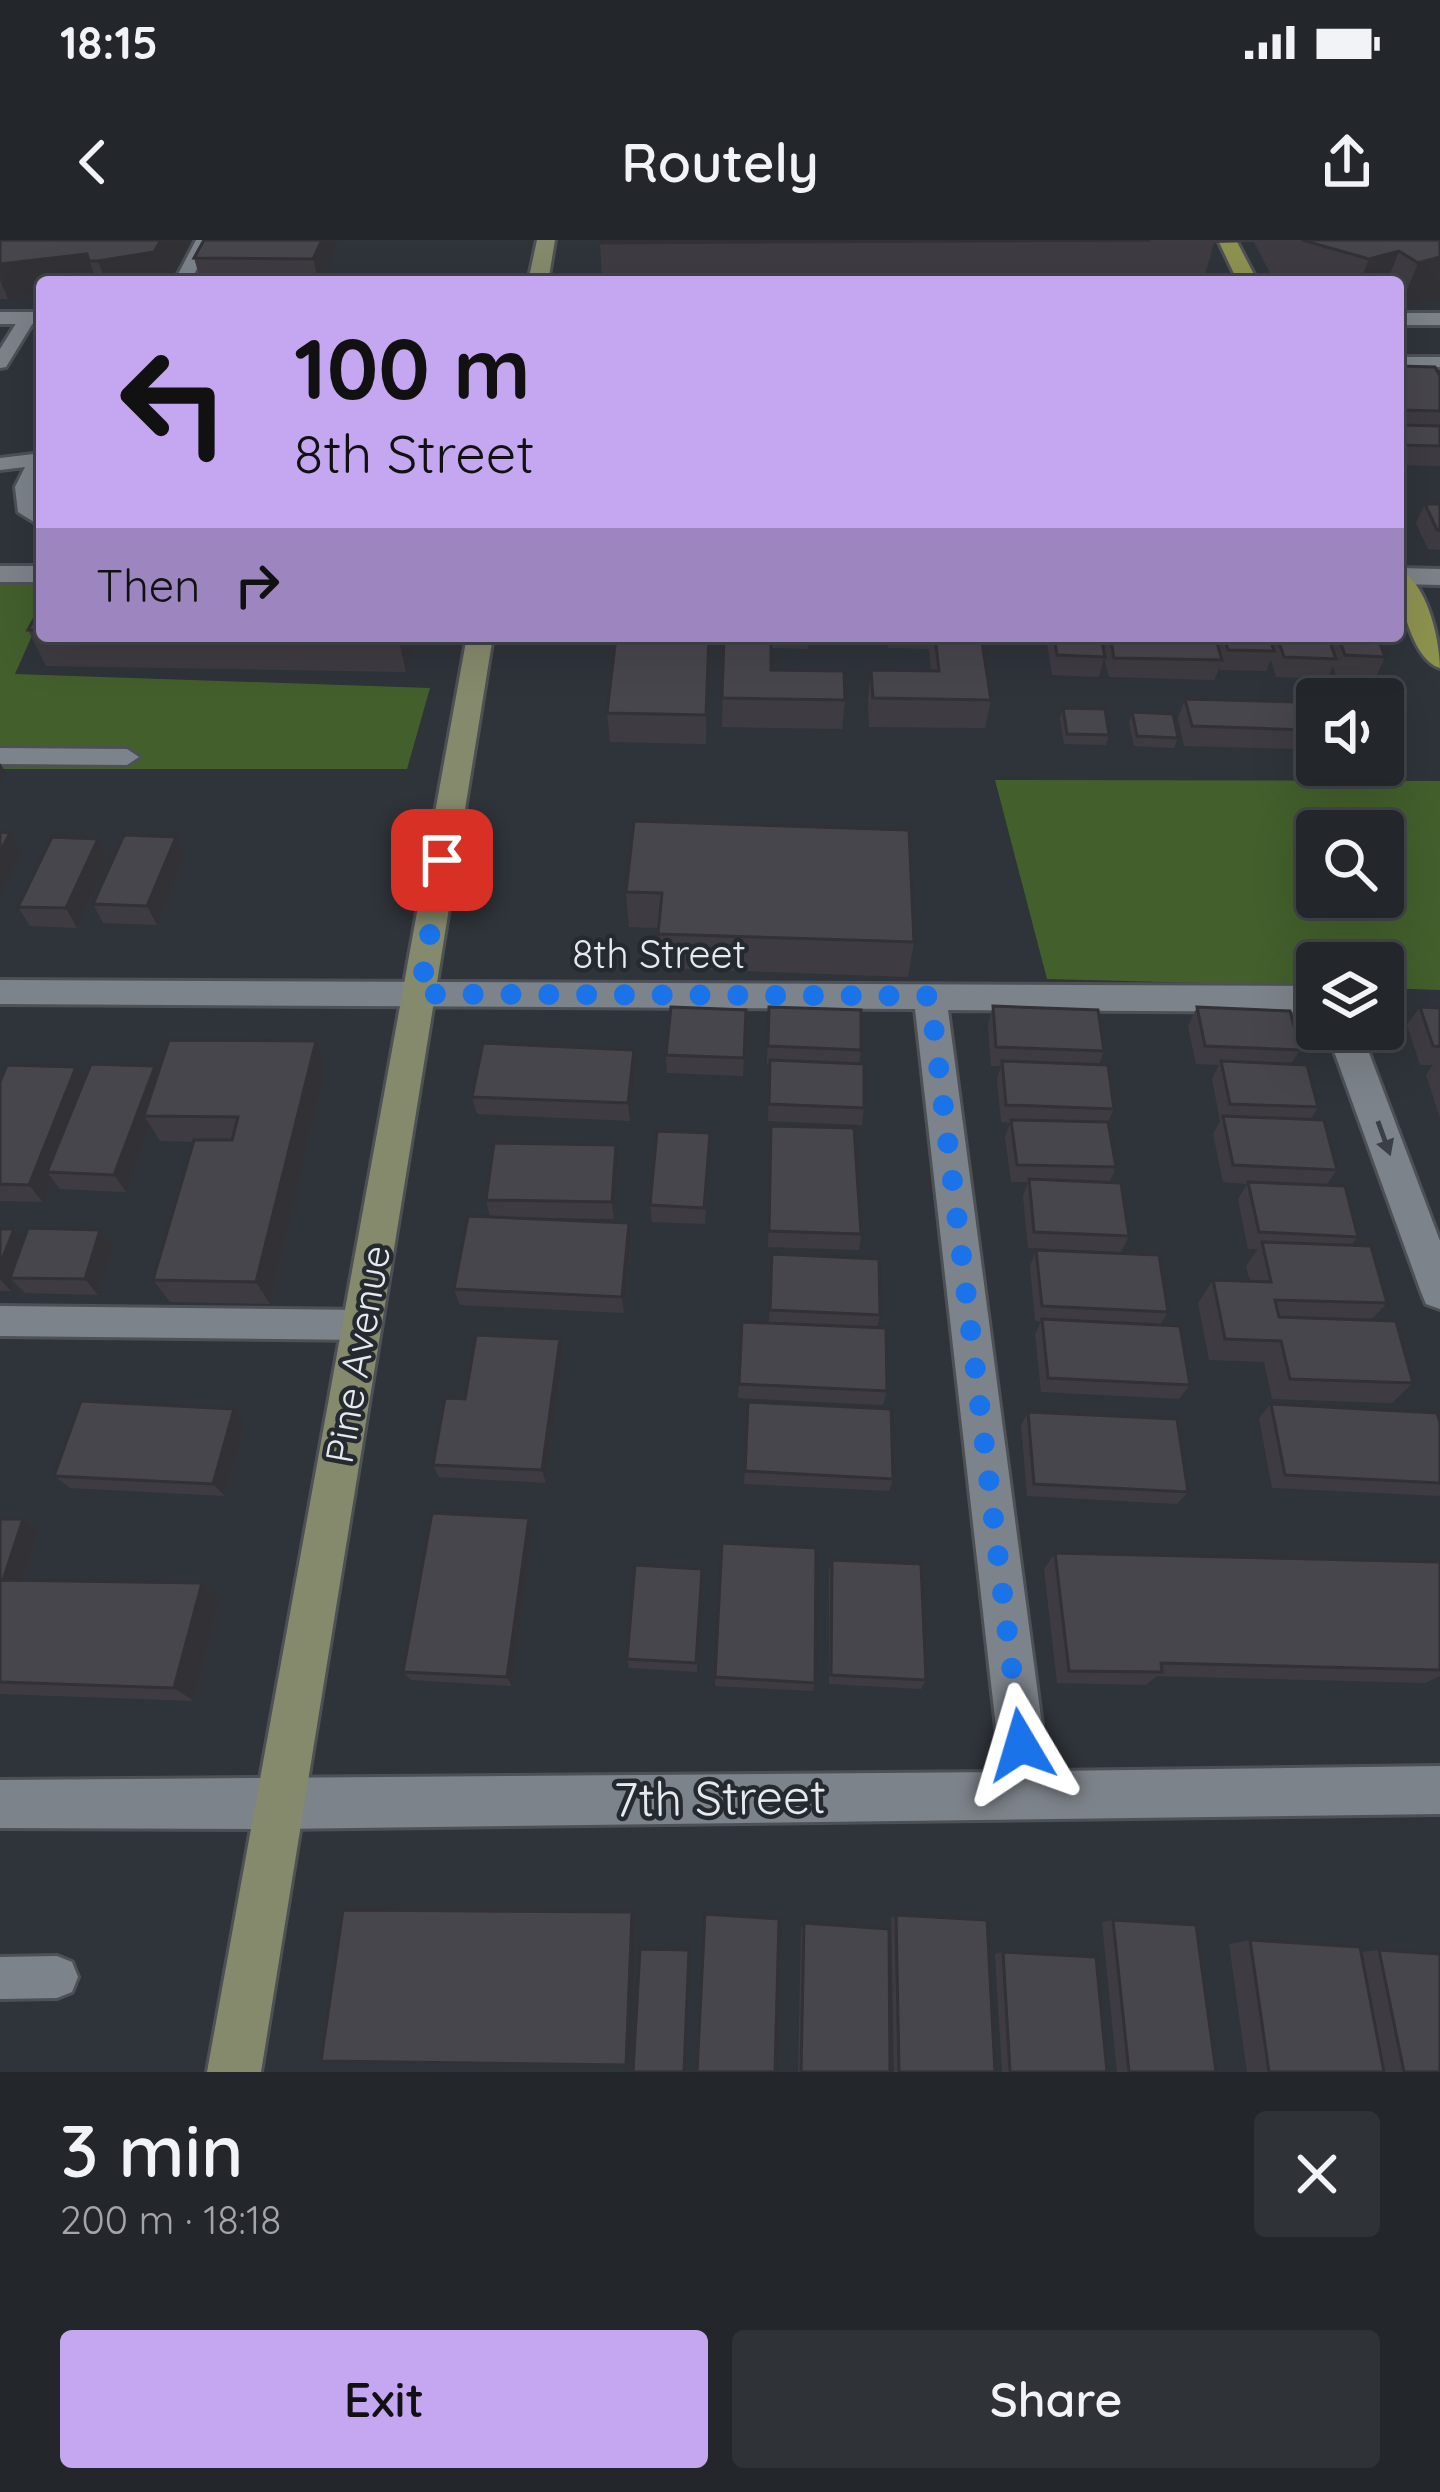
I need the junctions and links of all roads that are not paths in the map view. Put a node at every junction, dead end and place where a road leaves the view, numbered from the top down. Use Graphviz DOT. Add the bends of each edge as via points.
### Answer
graph roads {
  1 [pos="204,240"];
  2 [pos="546,240"];
  3 [pos="1227,240"];
  4 [pos="185,276"];
  5 [pos="539,276"];
  6 [pos="1245,276"];
  7 [pos="0,318"];
  8 [pos="35,318"];
  9 [pos="1404,319"];
  10 [pos="1440,319"];
  11 [pos="1404,362"];
  12 [pos="1440,362"];
  13 [pos="0,363"];
  14 [pos="36,460"];
  15 [pos="0,464"];
  16 [pos="36,466"];
  17 [pos="36,517"];
  18 [pos="0,574"];
  19 [pos="36,574"];
  20 [pos="1404,577"];
  21 [pos="1440,577"];
  22 [pos="1404,589"];
  23 [pos="479,642"];
  24 [pos="1440,660"];
  25 [pos="0,756"];
  26 [pos="127,757"];
  27 [pos="0,992"];
  28 [pos="420,994"];
  29 [pos="930,996"];
  30 [pos="1296,999"];
  31 [pos="1351,1050"];
  32 [pos="1440,1292"];
  33 [pos="0,1321"];
  34 [pos="363,1324"];
  35 [pos="1440,1790"];
  36 [pos="1027,1792"];
  37 [pos="0,1804"];
  38 [pos="277,1805"];
  39 [pos="57,1977"];
  40 [pos="0,1978"];
  41 [pos="234,2072"];
  1 -- 4 [label="lane"];
  2 -- 5 [label="main road"];
  3 -- 6 [label="main road"];
  7 -- 8 [label="street"];
  8 -- 13 [label="lane"];
  9 -- 10 [label="street"];
  11 -- 12 [label="lane"];
  14 -- 15 [label="lane"];
  16 -- 17 [label="lane" via="25,487"];
  18 -- 19 [label="street"];
  20 -- 21 [label="street"];
  22 -- 24 [label="main road"];
  23 -- 28 [label="main road, Pine Avenue"];
  25 -- 26 [label="lane"];
  27 -- 28 [label="street, 8th Street"];
  28 -- 29 [label="street, 8th Street"];
  28 -- 34 [label="main road, Pine Avenue"];
  29 -- 30 [label="street, 8th Street"];
  29 -- 36 [label="street"];
  31 -- 32 [label="street, one-way"];
  33 -- 34 [label="lane"];
  34 -- 38 [label="main road, Pine Avenue"];
  35 -- 36 [label="street, 7th Street"];
  36 -- 38 [label="street, 7th Street"];
  37 -- 38 [label="street, 7th Street"];
  38 -- 41 [label="main road, Pine Avenue"];
  39 -- 40 [label="lane"];
}
